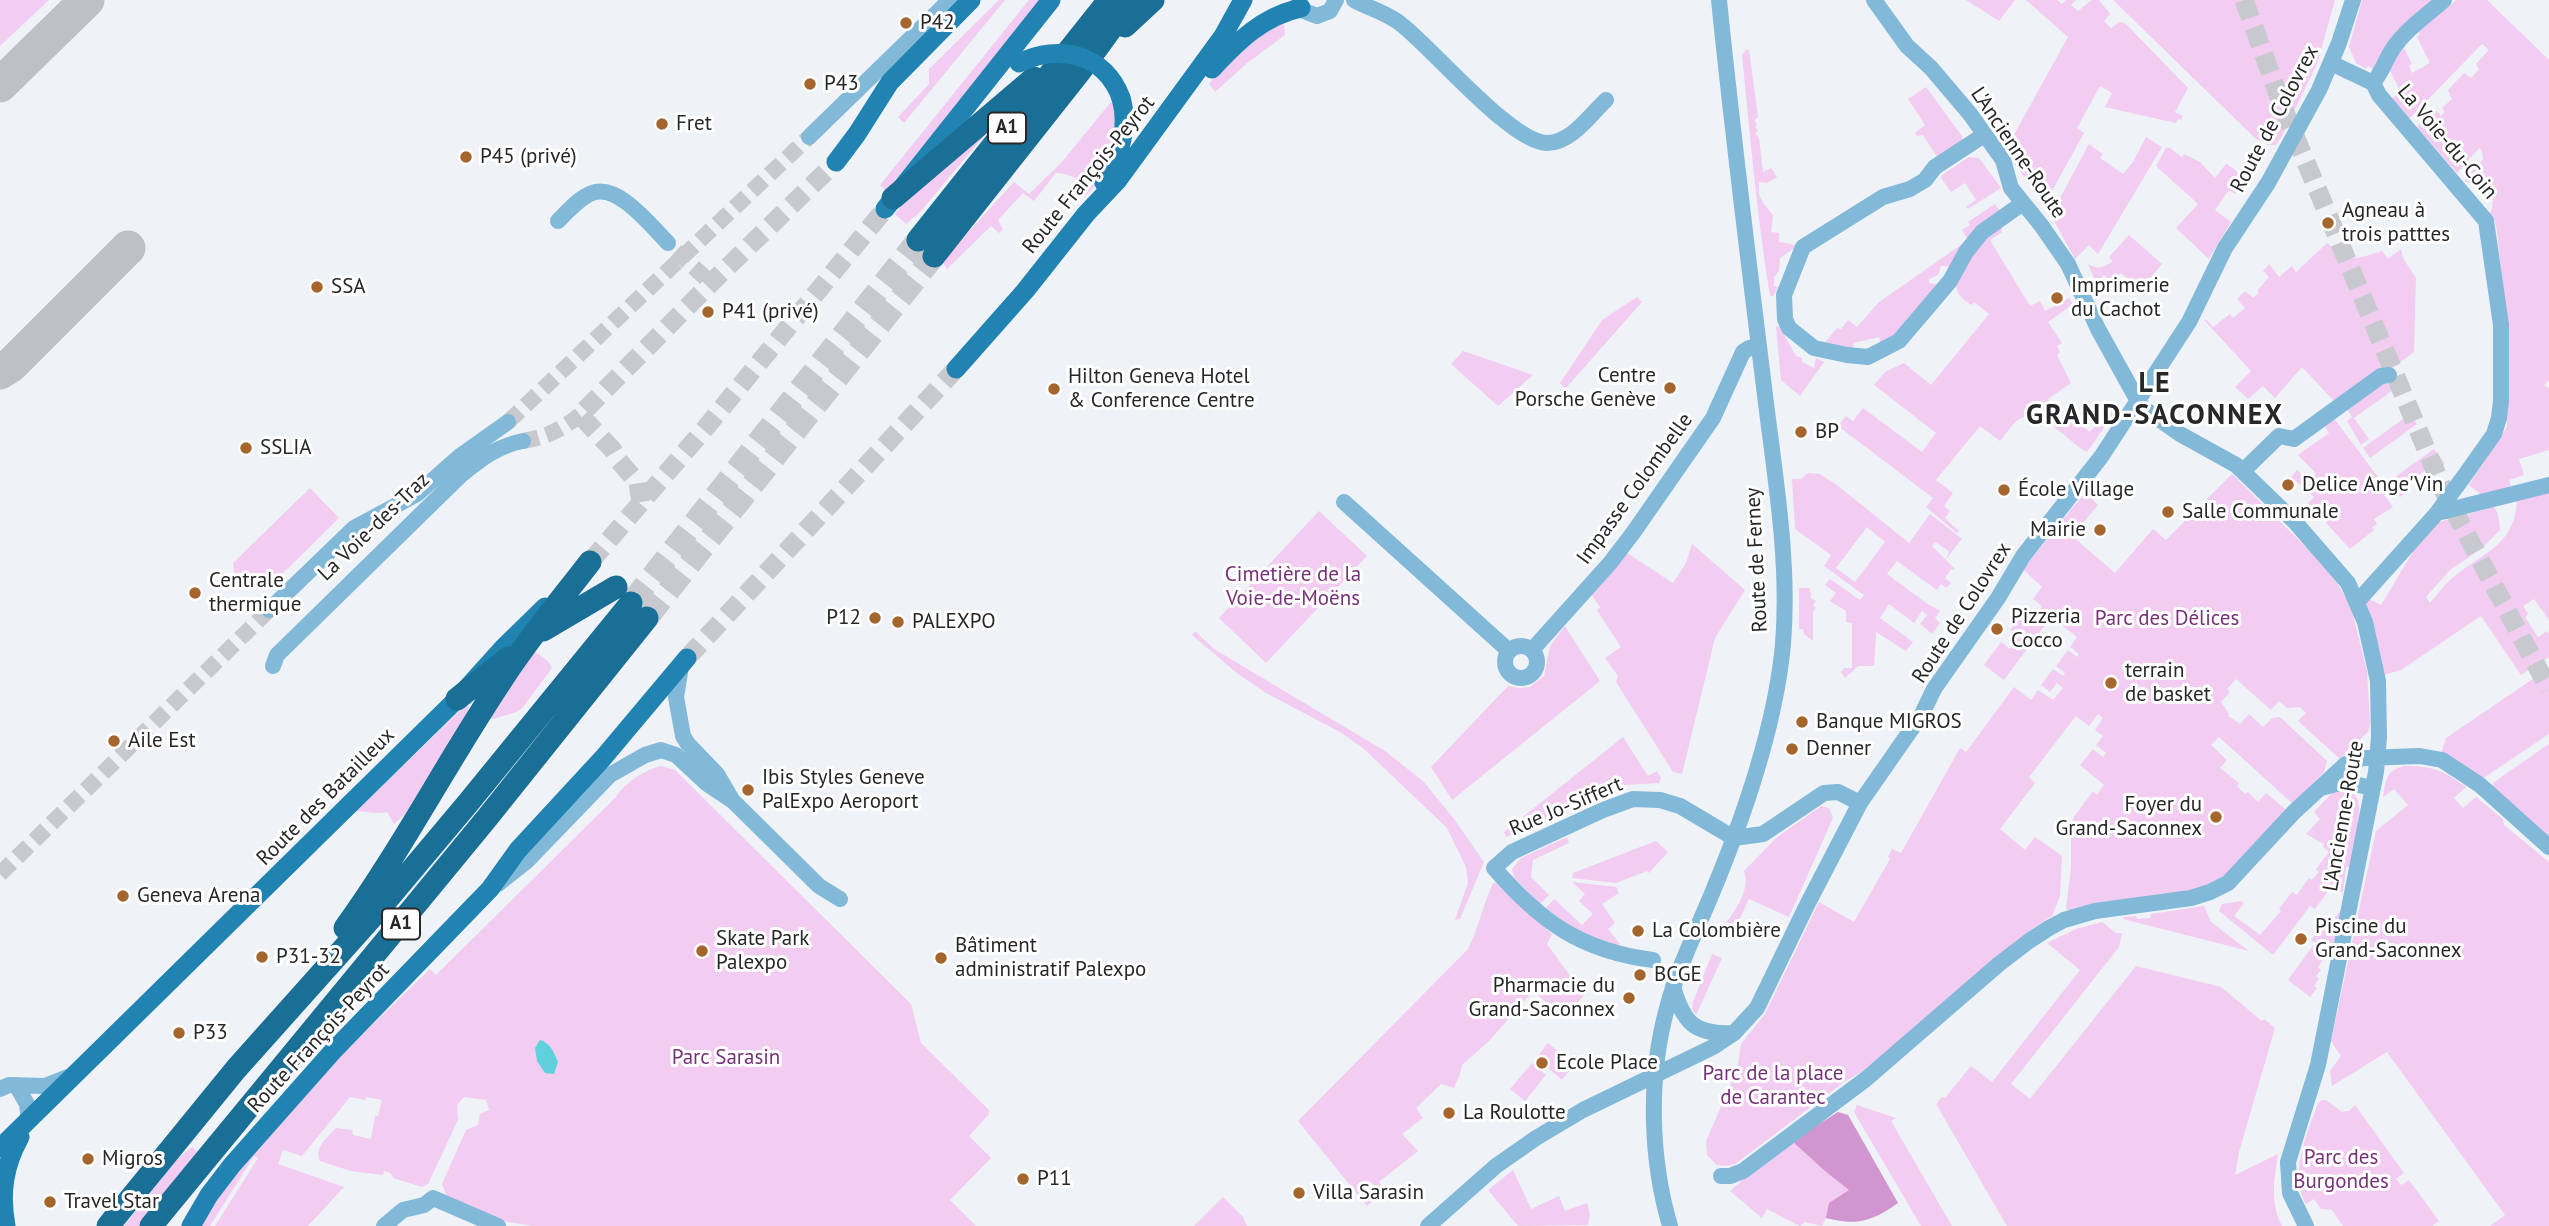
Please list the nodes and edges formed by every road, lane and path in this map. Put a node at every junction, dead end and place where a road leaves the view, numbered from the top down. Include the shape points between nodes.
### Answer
1 (950, 0) edge
2 (971, 0) edge
3 (1051, 0) edge
4 (1132, 0) edge
5 (1153, 0) edge
6 (1243, 0) edge
7 (1718, 0) edge
8 (1874, 0) edge
9 (2353, 0) edge
10 (2444, 0) edge
11 (1359, 3) edge
12 (1300, 4) edge
13 (1333, 5) edge
14 (1103, 8) edge
15 (1092, 57) junction
16 (2331, 63) junction
17 (2373, 83) junction
18 (979, 92) junction
19 (1606, 100) dead end
20 (1157, 129) junction
21 (1984, 135) junction
22 (809, 137) tunnel mouth
23 (836, 162) tunnel mouth
24 (889, 203) joint
25 (2023, 203) junction
26 (1086, 214) junction
27 (558, 221) dead end
28 (668, 243) tunnel mouth
29 (1759, 346) junction
30 (956, 369) tunnel mouth
31 (2389, 375) dead end
32 (2138, 401) junction
33 (508, 422) tunnel mouth
34 (523, 441) tunnel mouth
35 (2243, 471) junction
36 (2549, 485) edge
37 (1344, 502) dead end
38 (2437, 513) junction
39 (590, 562) joint
40 (2358, 601) junction
41 (631, 603) junction
42 (269, 610) tunnel mouth
43 (529, 640) junction
44 (1532, 650) junction
45 (1509, 652) junction
46 (684, 661) joint
47 (273, 666) dead end
48 (457, 699) junction
49 (2378, 758) junction
50 (2373, 788) junction
51 (2318, 789) junction
52 (733, 801) junction
53 (1860, 803) junction
54 (1734, 838) junction
55 (2549, 847) edge
56 (490, 889) junction
57 (840, 899) dead end
58 (1653, 960) dead end
59 (1673, 987) junction
60 (275, 1024) junction
61 (1734, 1033) junction
62 (1656, 1073) junction
63 (72, 1076) junction
64 (8, 1087) edge
65 (29, 1121) junction
66 (0, 1148) edge
67 (1721, 1176) dead end
68 (209, 1195) junction
69 (490, 1225) edge
70 (6, 1226) edge
71 (108, 1226) edge
72 (151, 1226) edge
73 (180, 1226) edge
74 (191, 1226) edge
75 (384, 1226) edge
76 (1428, 1226) edge
77 (1670, 1226) edge
78 (2306, 1226) edge

1 - 22 street
2 - 23 main road via 890,82
3 - 18 main road
4 - 15 highway, A1
5 - 15 highway
6 - 20 main road, Route François-Peyrot
7 - 29 street, Route de Ferney
8 - 21 street, L'Ancienne-Route
9 - 16 street, Route de Colovrex
10 - 17 street via 2402,38
11 - 13 street
11 - 19 street via 1399,22 1510,126 1538,142 1563,139
12 - 13 street via 1312,15 1322,16
12 - 20 main road via 1254,28 1235,44
14 - 15 highway, A1 via 926,248
14 - 24 highway via 1021,90
16 - 17 street, La Voie-du-Coin
16 - 32 street, Route de Colovrex via 2269,183 2225,248 2189,322
17 - 38 street, La Voie-du-Coin via 2489,227 2501,325 2499,418 2494,434
18 - 24 main road
18 - 26 main road, bridge via 1019,63 1049,53 1082,56 1104,70 1117,88 1125,119 1120,151
20 - 26 main road, Route François-Peyrot
21 - 25 street, L'Ancienne-Route via 2003,160 2011,188
21 - 25 street via 1935,167 1925,180 1883,197 1803,247 1784,295 1789,328 1814,348 1847,355 1868,357 1899,341 1950,281 1982,232
25 - 32 street, L'Ancienne-Route via 2068,264
26 - 30 main road, Route François-Peyrot
27 - 28 street via 582,198 605,191 624,200
29 - 44 street, Impasse Colombelle via 1743,352 1713,418 1633,533
29 - 54 street, Route de Ferney via 1781,540 1784,615 1778,689
31 - 35 street via 2381,376 2294,439 2279,436
32 - 35 street, L'Ancienne-Route via 2180,434
32 - 53 street, Route de Colovrex via 2101,457 2023,556
33 - 42 street via 417,494 354,528
34 - 47 street, La Voie-des-Traz via 491,451 461,474 276,655
35 - 40 street, L'Ancienne-Route via 2295,522
36 - 38 street
37 - 45 street, Impasse Colombelle
38 - 40 street, La Voie-du-Coin
39 - 43 highway
39 - 48 main road, Route des Batailleux
40 - 49 street, L'Ancienne-Route via 2378,681
41 - 43 highway
41 - 60 highway, A1 via 379,909
41 - 72 highway, A1 via 470,839
43 - 48 highway
43 - 60 highway via 361,905
44 - 45 street via 1522,646
44 - 45 street, Impasse Colombelle via 1536,668 1525,678 1515,678 1507,671
46 - 52 street, Route François-Peyrot via 676,697 683,736 717,774
46 - 56 main road, Route François-Peyrot via 518,850
48 - 63 main road, Route des Batailleux
49 - 50 street, L'Ancienne-Route
49 - 51 street via 2346,764
49 - 55 street via 2442,760 2480,785
50 - 51 street via 2344,782
50 - 78 street, L'Ancienne-Route via 2320,1054 2288,1162 2290,1193
51 - 67 street via 2228,883 2191,898 2095,911 2049,928 1999,964 1866,1079 1743,1171
52 - 56 street, Route François-Peyrot via 676,755 652,752 610,775 527,861
52 - 57 street, Route François-Peyrot via 819,886
53 - 54 street via 1839,792 1824,793 1763,834
53 - 61 street, Route de Colovrex via 1768,988
54 - 58 street, Rue Jo-Siffert via 1680,806 1633,799 1519,849 1494,867 1556,928 1598,948
54 - 59 street, Route de Ferney
56 - 68 main road, Route François-Peyrot via 333,1051
59 - 61 street via 1693,1026 1707,1032
59 - 62 street, Route de Ferney
60 - 71 highway, A1
61 - 62 street, Route de Colovrex
62 - 76 street, Route de Colovrex via 1535,1138
62 - 77 street, Route de Ferney via 1658,1167
63 - 64 street via 45,1086
63 - 65 main road, Route des Batailleux
64 - 65 street via 27,1104
65 - 66 main road, Route des Batailleux
65 - 70 main road via 2,1177
68 - 73 main road
68 - 74 main road, Route François-Peyrot
69 - 75 street via 433,1198 403,1210

